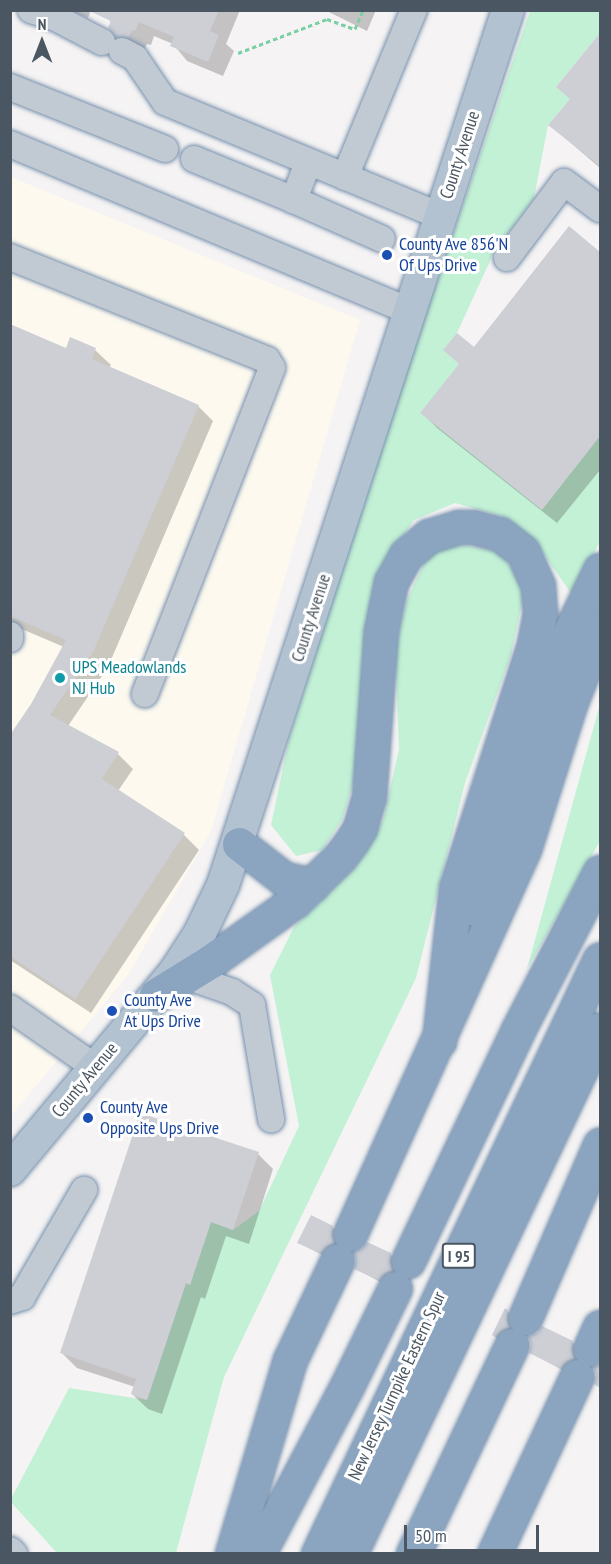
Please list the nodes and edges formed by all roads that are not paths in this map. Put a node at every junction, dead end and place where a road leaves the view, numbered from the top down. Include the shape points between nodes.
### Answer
1 (31, 10) edge
2 (414, 10) edge
3 (508, 10) edge
4 (10, 87) edge
5 (10, 144) edge
6 (165, 149) dead end
7 (194, 159) dead end
8 (308, 163) junction
9 (345, 177) junction
10 (294, 200) junction
11 (600, 209) edge
12 (440, 216) junction
13 (382, 239) dead end
14 (10, 257) edge
15 (507, 258) dead end
16 (410, 311) junction
17 (600, 570) edge
18 (600, 628) edge
19 (145, 694) dead end
20 (239, 844) junction
21 (600, 872) edge
22 (312, 885) junction
23 (600, 959) edge
24 (173, 981) junction
25 (10, 1008) edge
26 (600, 1029) edge
27 (439, 1041) junction
28 (96, 1068) junction
29 (271, 1119) dead end
30 (600, 1145) edge
31 (10, 1170) edge
32 (84, 1190) dead end
33 (10, 1301) edge
34 (589, 1351) edge
35 (232, 1554) edge
36 (258, 1554) edge
37 (318, 1554) edge
38 (350, 1554) edge
39 (413, 1554) edge
40 (494, 1554) edge

1 - 8 street via 54,17 135,58 165,102
2 - 9 street
3 - 12 main road, County Avenue
4 - 6 street
5 - 16 street
7 - 10 street
8 - 9 street
8 - 10 street
9 - 12 street
10 - 13 street
11 - 15 street via 564,182
12 - 16 main road, County Avenue
14 - 19 street via 267,360 272,368
16 - 20 main road, County Avenue
17 - 27 highway via 540,709
18 - 27 highway via 563,723 524,849
20 - 22 highway via 284,879
20 - 24 main road, County Avenue via 211,912
21 - 36 highway via 518,1030 346,1388
22 - 24 highway via 295,901
22 - 27 highway via 352,841 367,805 381,631 386,597 398,568 417,544 443,530 472,527 500,534 518,547 530,563 538,586 540,614 534,645 456,888
23 - 37 highway, New Jersey Turnpike Eastern Spur / I 95
24 - 28 main road, County Avenue
24 - 29 street via 232,992 252,1005
25 - 28 street
26 - 38 highway, New Jersey Turnpike Eastern Spur / I 95
27 - 35 highway via 290,1360
28 - 31 main road, County Avenue
30 - 39 highway via 518,1332
32 - 33 street via 22,1297
34 - 40 highway

